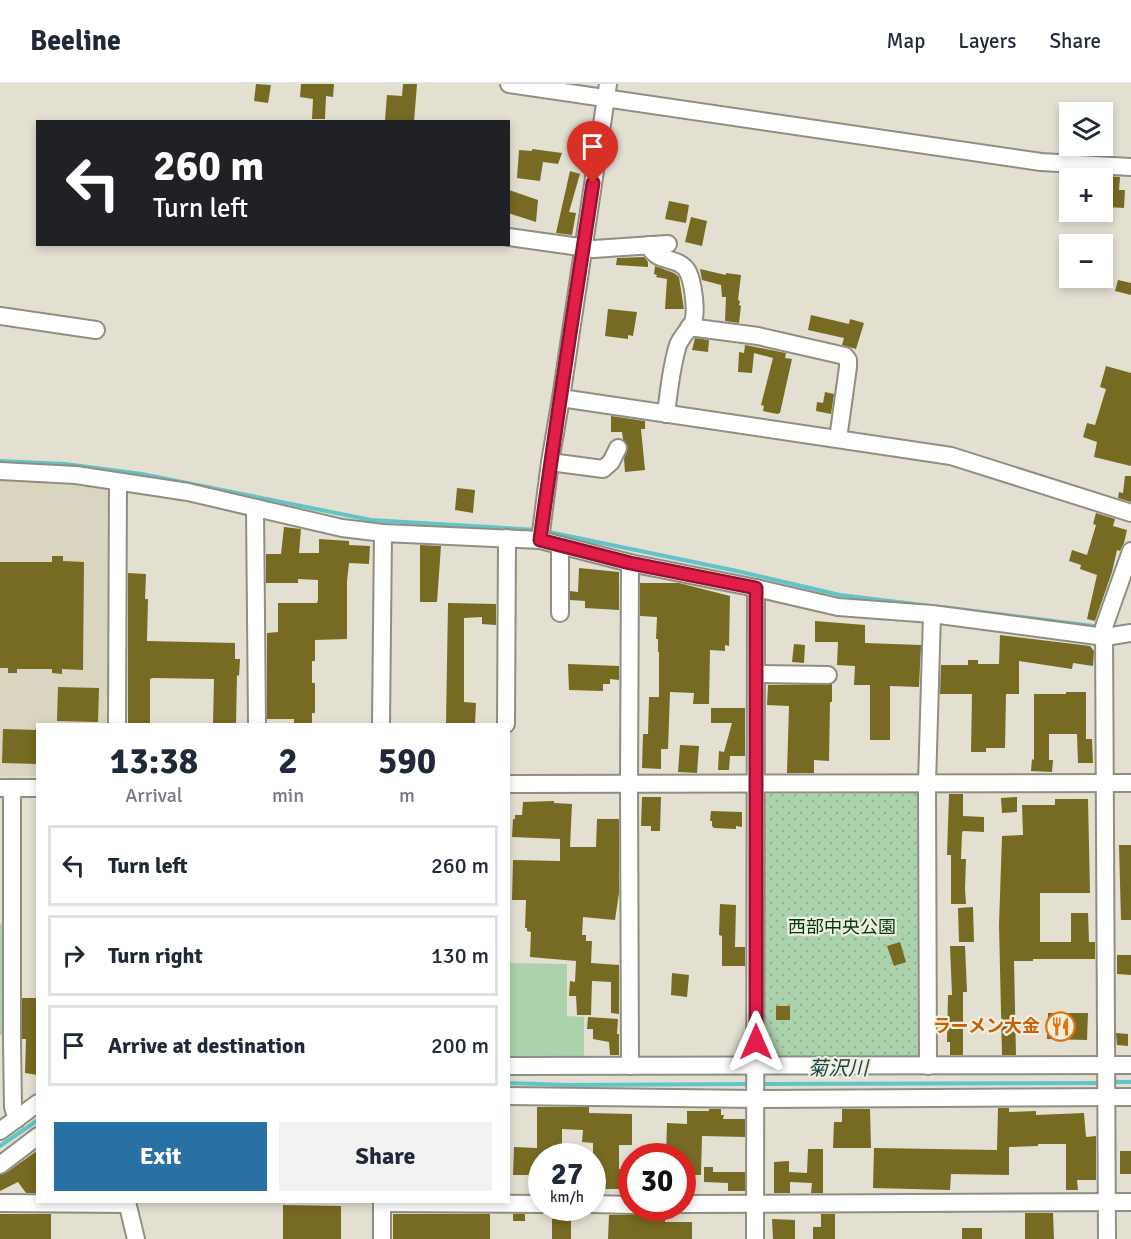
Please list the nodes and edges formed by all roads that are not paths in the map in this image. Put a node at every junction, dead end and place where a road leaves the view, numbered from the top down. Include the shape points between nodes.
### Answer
1 (509, 84) edge
2 (607, 91) edge
3 (1131, 167) edge
4 (510, 237) edge
5 (668, 244) dead end
6 (649, 245) junction
7 (584, 247) junction
8 (0, 316) edge
9 (689, 327) junction
10 (96, 330) dead end
11 (561, 398) junction
12 (666, 414) junction
13 (838, 439) junction
14 (618, 448) dead end
15 (550, 462) junction
16 (0, 471) edge
17 (118, 483) junction
18 (255, 508) junction
19 (1131, 513) edge
20 (383, 533) junction
21 (507, 538) junction
22 (540, 540) junction
23 (560, 545) junction
24 (1131, 551) edge
25 (630, 563) junction
26 (756, 588) junction
27 (560, 613) dead end
28 (932, 614) junction
29 (1131, 633) edge
30 (1105, 637) junction
31 (756, 674) junction
32 (828, 675) dead end
33 (117, 723) edge
34 (256, 723) edge
35 (381, 723) edge
36 (506, 723) edge
37 (754, 783) junction
38 (1104, 783) junction
39 (1131, 783) edge
40 (510, 784) edge
41 (629, 784) junction
42 (927, 784) junction
43 (6, 788) edge
44 (36, 788) edge
45 (6, 917) edge
46 (6, 1041) edge
47 (1106, 1065) junction
48 (1131, 1065) edge
49 (510, 1066) edge
50 (630, 1066) junction
51 (928, 1066) junction
52 (756, 1082) junction
53 (510, 1096) edge
54 (1106, 1097) junction
55 (1131, 1097) edge
56 (36, 1105) edge
57 (17, 1119) junction
58 (0, 1131) edge
59 (36, 1138) edge
60 (0, 1165) edge
61 (1108, 1202) junction
62 (1131, 1202) edge
63 (0, 1203) edge
64 (127, 1203) edge
65 (382, 1203) edge
66 (462, 1203) edge
67 (754, 1203) junction
68 (528, 1204) edge
69 (696, 1204) edge
70 (136, 1239) edge
71 (382, 1239) edge
72 (754, 1239) edge
73 (1107, 1239) edge

1 - 2 street
2 - 3 street via 1041,162
2 - 7 street
4 - 7 street
5 - 6 street
6 - 7 street
6 - 9 street via 658,258 676,261 689,273 694,320
7 - 11 street
8 - 10 street
9 - 12 street via 678,344
9 - 13 street via 758,336 844,356 848,367
11 - 12 street
11 - 15 street
12 - 13 street
13 - 19 street via 951,456
14 - 15 street via 603,469
15 - 22 street
16 - 17 street via 76,475
17 - 18 street via 188,492
17 - 33 street
18 - 20 street
18 - 34 street
20 - 21 street
20 - 35 street
21 - 22 street
21 - 36 street
22 - 23 street
23 - 25 street
23 - 27 street
24 - 30 street via 1104,627
25 - 26 street
25 - 41 street
26 - 28 street via 838,608
26 - 31 street
28 - 30 street
28 - 42 street
29 - 30 street
30 - 38 street
31 - 32 street
31 - 37 street
37 - 41 street
37 - 42 street
37 - 52 street
38 - 39 street
38 - 42 street
38 - 47 street
40 - 41 street
41 - 50 street
42 - 51 street
43 - 44 street
43 - 45 street
45 - 46 street
46 - 57 street
47 - 48 street
47 - 51 street
47 - 54 street
49 - 50 street
50 - 52 street
51 - 52 street
52 - 53 street
52 - 54 street
52 - 67 street
54 - 55 street
54 - 61 street
56 - 57 street
57 - 58 street
59 - 60 street
61 - 62 street
61 - 67 street
61 - 73 street
63 - 64 street
64 - 70 street
65 - 71 street
66 - 68 street
67 - 69 street
67 - 72 street

